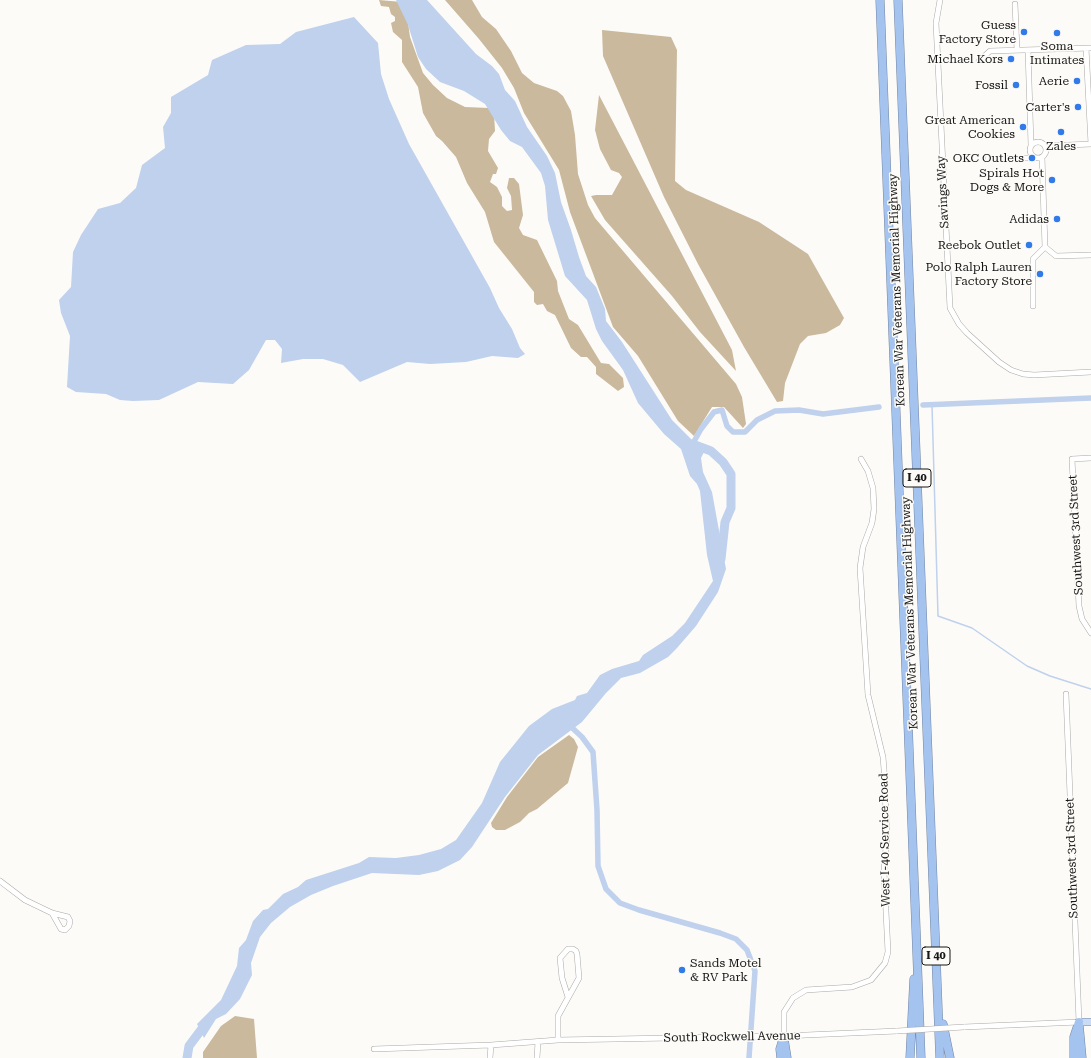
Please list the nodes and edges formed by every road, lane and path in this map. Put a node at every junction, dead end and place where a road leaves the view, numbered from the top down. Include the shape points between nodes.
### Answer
1 (875, 0) edge
2 (880, 0) edge
3 (898, 0) edge
4 (903, 0) edge
5 (940, 2) edge
6 (1015, 4) dead end
7 (881, 39) junction
8 (900, 44) junction
9 (1089, 48) edge
10 (1017, 50) junction
11 (1028, 50) junction
12 (979, 61) dead end
13 (1091, 144) edge
14 (1031, 145) junction
15 (1046, 146) junction
16 (1042, 157) junction
17 (988, 158) dead end
18 (1035, 158) junction
19 (1045, 246) junction
20 (1091, 255) edge
21 (1033, 306) dead end
22 (1091, 372) edge
23 (1091, 458) edge
24 (861, 459) dead end
25 (1091, 633) edge
26 (1066, 694) dead end
27 (0, 881) edge
28 (52, 913) dead end
29 (917, 940) junction
30 (568, 997) junction
31 (938, 1000) junction
32 (1079, 1022) junction
33 (1091, 1022) edge
34 (784, 1036) junction
35 (558, 1040) junction
36 (538, 1042) junction
37 (491, 1045) junction
38 (374, 1049) dead end
39 (490, 1058) edge
40 (537, 1058) edge
41 (781, 1058) edge
42 (787, 1058) edge
43 (910, 1058) edge
44 (921, 1058) edge
45 (940, 1058) edge
46 (950, 1058) edge
47 (1074, 1058) edge
48 (1082, 1058) edge

1 - 7 highway
2 - 7 highway, Korean War Veterans Memorial Highway / I 40
3 - 8 highway, Korean War Veterans Memorial Highway / I 40
4 - 8 highway
5 - 22 street, Savings Way via 936,23 950,308 967,333 1011,370 1034,375
6 - 10 street
7 - 29 highway, Korean War Veterans Memorial Highway / I 40
8 - 31 highway, Korean War Veterans Memorial Highway / I 40
9 - 11 street
9 - 13 street
10 - 11 street
10 - 12 street via 990,51
11 - 14 street
13 - 15 street
14 - 15 street via 1040,141
14 - 18 street via 1030,152
15 - 16 street via 1046,152
16 - 18 street
16 - 19 street
17 - 18 street
19 - 20 street via 1056,256
19 - 21 street via 1033,259
23 - 25 street, Southwest 3rd Street via 1072,459 1079,606 1082,620
24 - 34 street, West I-40 Service Road via 873,488 872,523 863,547 860,568 868,695 884,769 887,836 884,871 888,952 885,963 871,980 852,987 806,990 793,998 784,1012
26 - 32 street, Southwest 3rd Street
27 - 28 street via 18,896
29 - 43 highway
29 - 44 highway, Korean War Veterans Memorial Highway / I 40
30 - 30 street via 579,978 578,954 572,949 568,949 560,958 562,978
30 - 35 street via 558,1016
31 - 45 highway, Korean War Veterans Memorial Highway / I 40
31 - 46 highway
32 - 33 main road, South Rockwell Avenue
32 - 34 street, South Rockwell Avenue, bridge
32 - 47 highway via 1074,1037
32 - 48 highway
34 - 35 street, South Rockwell Avenue
34 - 41 highway via 780,1049
34 - 42 highway
35 - 36 street, South Rockwell Avenue
36 - 37 street, South Rockwell Avenue
36 - 40 street
37 - 38 street, South Rockwell Avenue
37 - 39 street

